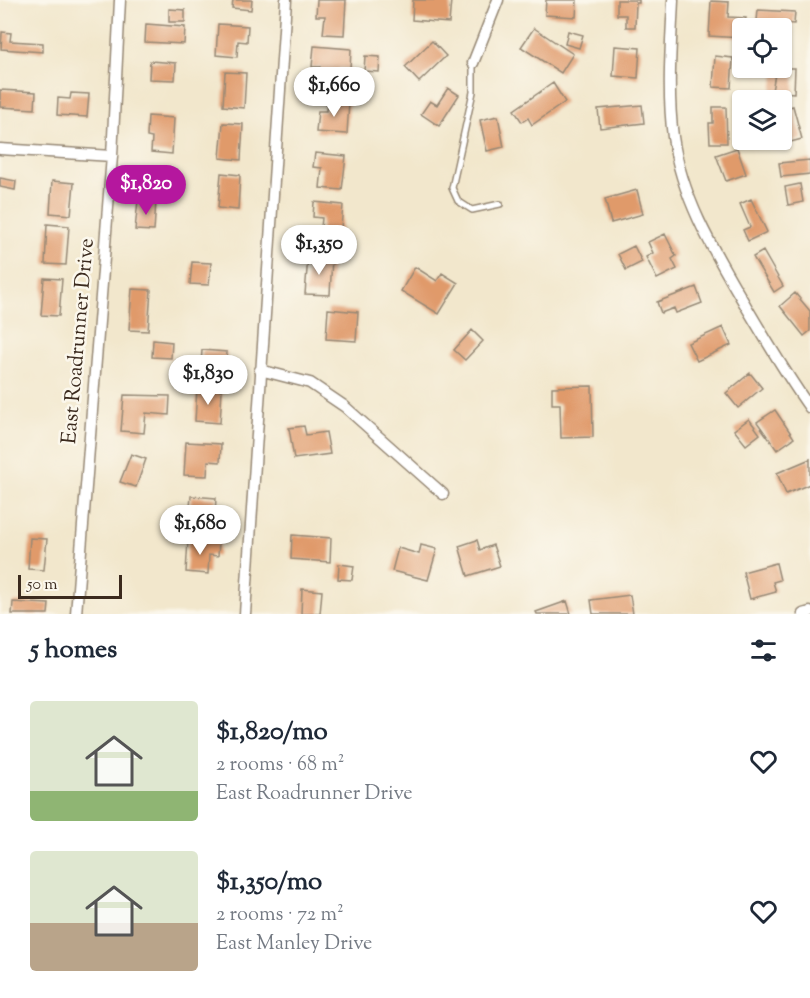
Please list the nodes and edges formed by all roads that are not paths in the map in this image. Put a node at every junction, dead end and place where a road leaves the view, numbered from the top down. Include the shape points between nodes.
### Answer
1 (120, 0) edge
2 (286, 0) edge
3 (498, 0) edge
4 (673, 0) edge
5 (473, 63) joint
6 (0, 149) edge
7 (112, 156) junction
8 (500, 204) dead end
9 (260, 370) junction
10 (810, 408) edge
11 (443, 494) dead end
12 (810, 612) edge
13 (76, 614) edge
14 (245, 614) edge
15 (803, 614) edge

1 - 7 street, East Roadrunner Drive
2 - 9 street
3 - 5 street
4 - 10 street via 669,88 673,138 684,184 704,236
5 - 8 lane via 473,92 452,188 458,201 472,210
6 - 7 street
7 - 13 street, East Roadrunner Drive
9 - 11 street via 310,383 344,406
9 - 14 street
12 - 15 street

